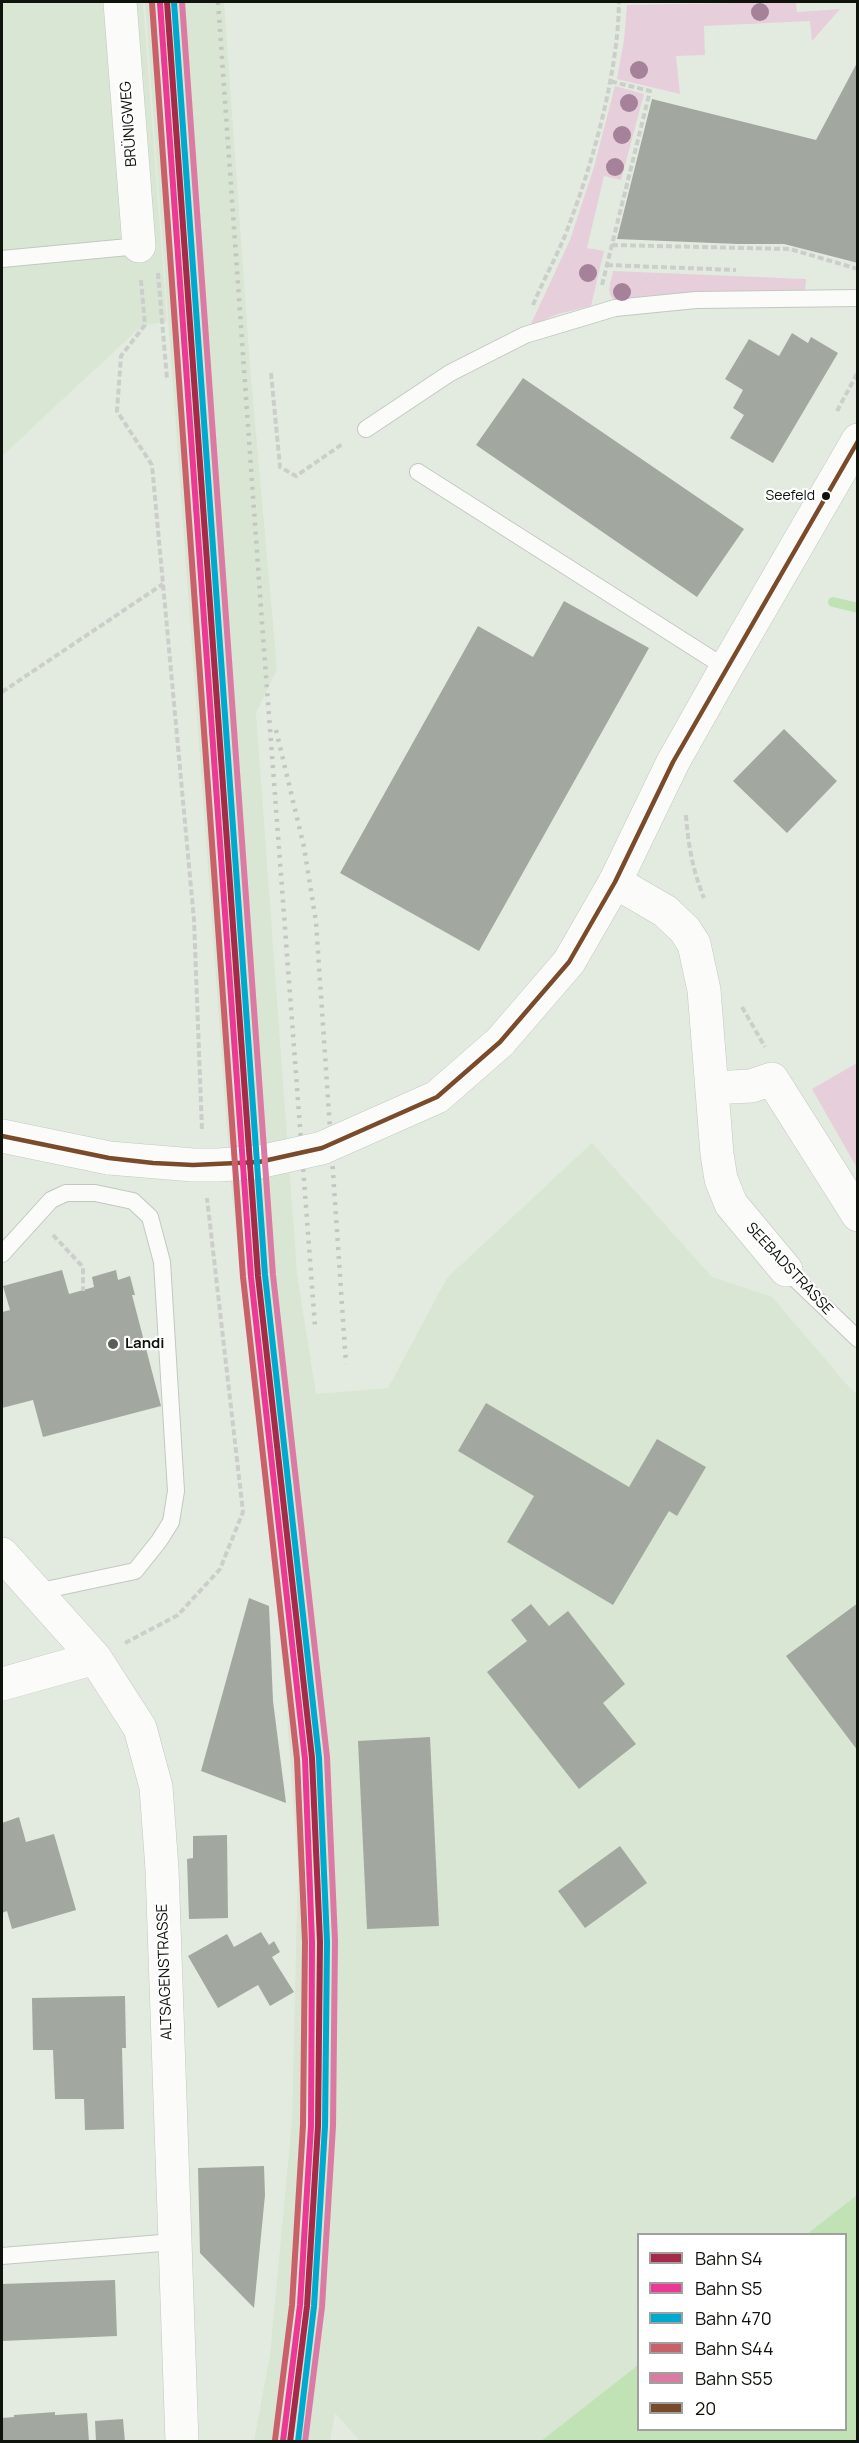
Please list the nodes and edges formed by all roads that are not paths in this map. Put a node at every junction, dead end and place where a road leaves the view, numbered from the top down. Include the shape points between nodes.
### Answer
1 (120, 2) edge
2 (138, 246) joint
3 (2, 259) edge
4 (858, 298) edge
5 (366, 429) road end
6 (858, 440) edge
7 (418, 472) dead end
8 (726, 668) junction
9 (615, 882) junction
10 (712, 1088) junction
11 (2, 1136) edge
12 (858, 1215) edge
13 (2, 1254) edge
14 (786, 1270) joint
15 (858, 1339) edge
16 (2, 1554) edge
17 (36, 1592) junction
18 (95, 1658) junction
19 (2, 1684) edge
20 (174, 2242) junction
21 (2, 2256) edge
22 (182, 2442) edge

1 - 2 street, BRÜNIGWEG
2 - 3 lane
4 - 5 lane via 696,300 615,308 525,334 450,374
6 - 8 street
7 - 8 lane
8 - 9 street
9 - 10 street, SEEBADSTRASSE via 664,911 694,944 704,990
9 - 11 street, bridge via 569,962 500,1042 437,1097 322,1148 259,1162 193,1165 109,1158
10 - 12 street via 751,1086 772,1079
10 - 14 street, SEEBADSTRASSE via 717,1154 726,1193 739,1215
13 - 17 lane via 51,1200 66,1193 95,1193 133,1201 150,1217 162,1262 176,1491 171,1522 135,1571
14 - 15 lane, SEEBADSTRASSE
16 - 17 street, ALTSAGENSTRASSE
17 - 18 street, ALTSAGENSTRASSE
18 - 19 street
18 - 20 street, ALTSAGENSTRASSE via 140,1728 156,1787
20 - 21 lane
20 - 22 street, ALTSAGENSTRASSE

